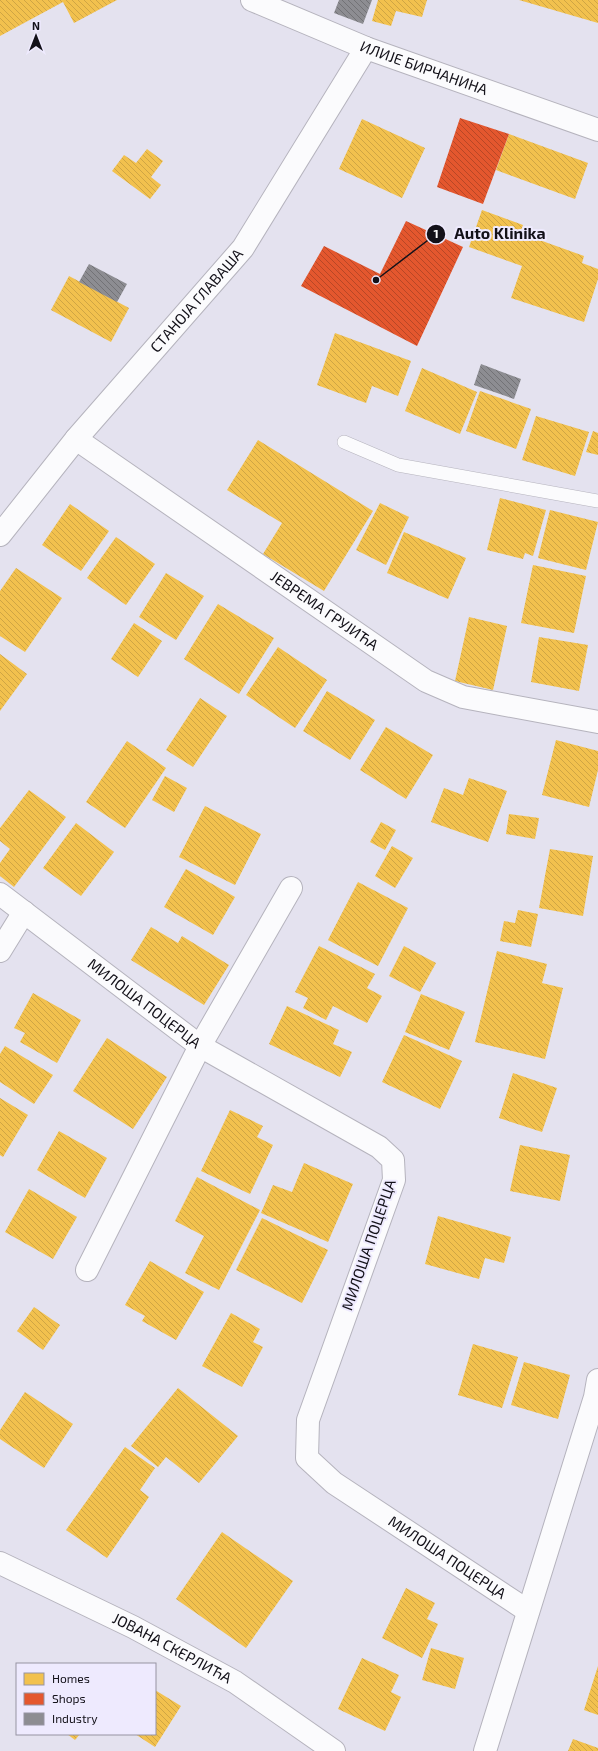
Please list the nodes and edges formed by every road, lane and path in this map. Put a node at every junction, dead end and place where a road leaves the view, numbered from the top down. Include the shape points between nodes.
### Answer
1 (252, 0) edge
2 (366, 48) junction
3 (598, 130) edge
4 (76, 439) junction
5 (344, 442) dead end
6 (598, 501) edge
7 (0, 534) edge
8 (598, 722) edge
9 (291, 888) dead end
10 (0, 894) edge
11 (24, 912) junction
12 (0, 951) edge
13 (200, 1046) junction
14 (87, 1270) dead end
15 (598, 1380) edge
16 (0, 1563) edge
17 (528, 1611) junction
18 (334, 1751) edge
19 (485, 1751) edge

1 - 2 street, ИЛИЈЕ БИРЧАНИНА
2 - 3 street, ИЛИЈЕ БИРЧАНИНА
2 - 4 street, СТАНОЈА ГЛАВАША via 243,248
4 - 7 street, СТАНОЈА ГЛАВАША
4 - 8 street, ЈЕВРЕМА ГРУЈИЋА via 426,681 463,697
5 - 6 lane via 398,465
9 - 13 street
10 - 11 street, МИЛОША ПОЦЕРЦА
11 - 12 street
11 - 13 street, МИЛОША ПОЦЕРЦА
13 - 14 street
13 - 17 street, МИЛОША ПОЦЕРЦА via 379,1147 393,1160 394,1180 308,1420 307,1458 334,1483
15 - 17 street
16 - 18 street, ЈОВАНА СКЕРЛИЋА via 133,1627 234,1682
17 - 19 street

